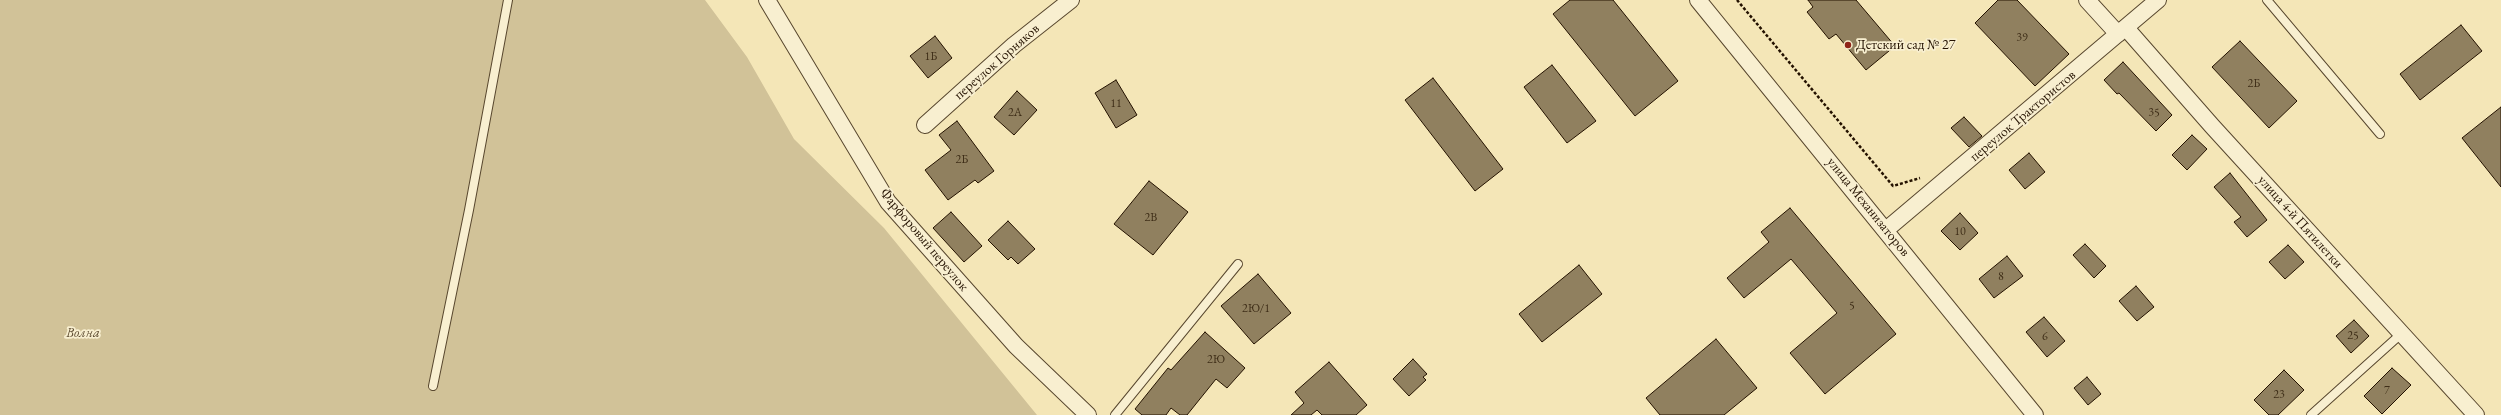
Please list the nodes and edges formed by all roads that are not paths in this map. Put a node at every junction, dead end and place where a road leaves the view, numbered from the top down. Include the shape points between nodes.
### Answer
1 (508, 0) edge
2 (767, 0) edge
3 (1071, 0) edge
4 (1698, 0) edge
5 (2087, 0) edge
6 (2158, 0) edge
7 (2267, 0) edge
8 (2122, 31) junction
9 (925, 125) dead end
10 (2380, 134) dead end
11 (1887, 229) junction
12 (1238, 264) dead end
13 (2401, 334) junction
14 (433, 386) dead end
15 (1088, 415) edge
16 (1115, 415) edge
17 (2036, 415) edge
18 (2311, 415) edge
19 (2476, 415) edge

1 - 14 lane
2 - 15 street, Фарфоровый переулок via 888,202 1016,346
3 - 9 street, переулок Горняков via 1014,45
4 - 11 street, улица Механизаторов
5 - 8 street, улица 4-й Пятилетки
6 - 8 street, переулок Трактористов
7 - 10 lane
8 - 11 street, переулок Трактористов
8 - 13 street, улица 4-й Пятилетки
11 - 17 street, улица Механизаторов
12 - 16 lane
13 - 18 lane
13 - 19 street, улица 4-й Пятилетки

